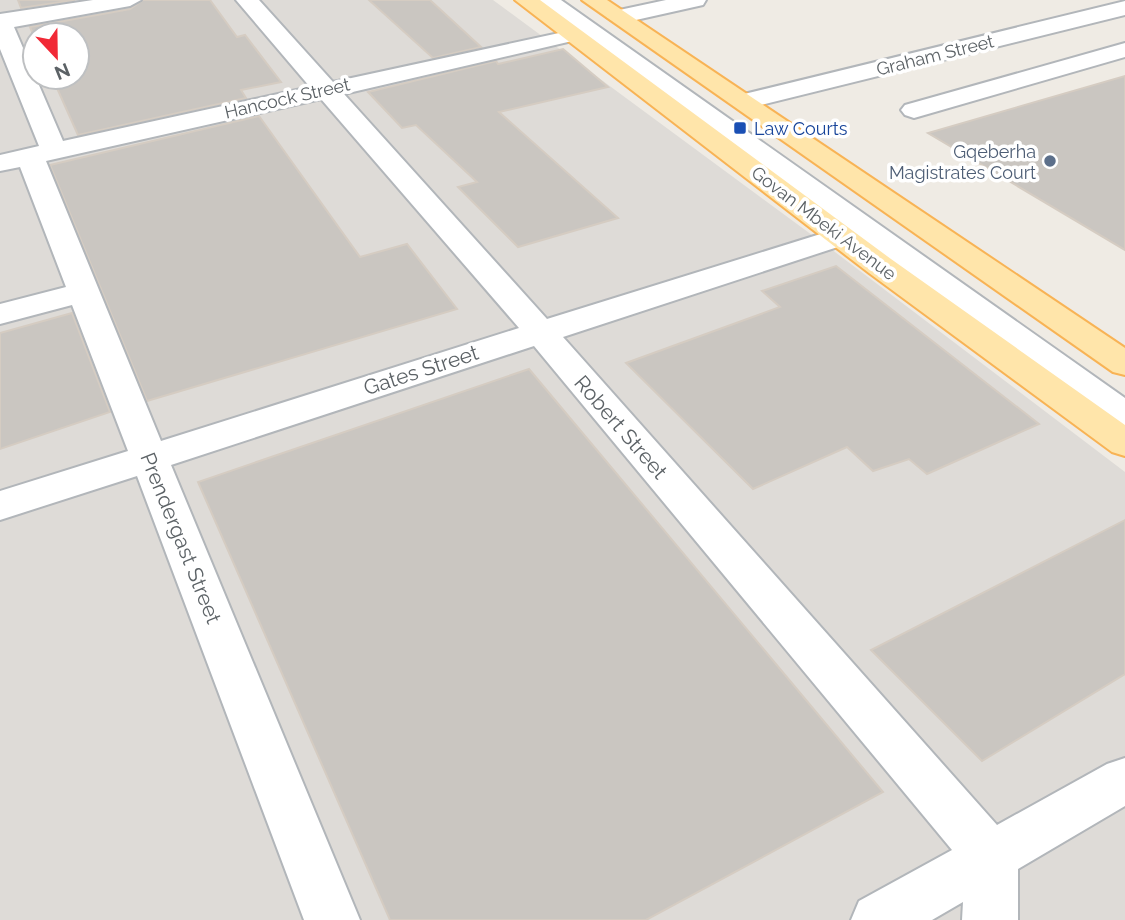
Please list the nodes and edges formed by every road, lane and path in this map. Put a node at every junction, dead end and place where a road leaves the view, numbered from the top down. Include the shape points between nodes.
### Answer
1 (130, 0) edge
2 (247, 0) edge
3 (526, 0) edge
4 (547, 0) edge
5 (574, 0) edge
6 (593, 0) edge
7 (695, 0) edge
8 (1050, 5) dead end
9 (1125, 8) edge
10 (618, 17) junction
11 (1089, 17) junction
12 (0, 23) edge
13 (1125, 28) edge
14 (575, 36) junction
15 (1125, 50) edge
16 (326, 89) junction
17 (746, 101) junction
18 (914, 110) dead end
19 (28, 157) edge
20 (842, 236) junction
21 (84, 292) junction
22 (0, 314) edge
23 (540, 332) junction
24 (1125, 364) edge
25 (1125, 390) edge
26 (1125, 416) edge
27 (1125, 443) edge
28 (149, 458) junction
29 (0, 506) edge
30 (1125, 780) edge
31 (991, 857) junction
32 (332, 920) edge
33 (880, 920) edge
34 (990, 920) edge

1 - 12 street
2 - 16 street, Robert Street
3 - 14 main road, Govan Mbeki Avenue
4 - 26 street
5 - 25 street via 935,248
6 - 10 main road
7 - 10 street
8 - 11 street
9 - 11 street, Graham Street
10 - 17 main road
11 - 13 street
11 - 17 street, Graham Street
12 - 19 street, Prendergast Street
14 - 16 street, Hancock Street
14 - 20 main road, Govan Mbeki Avenue
15 - 18 street
16 - 19 street, Hancock Street
16 - 23 street, Robert Street
17 - 24 main road
19 - 21 street, Prendergast Street
20 - 23 street, Gates Street
20 - 27 main road, Govan Mbeki Avenue
21 - 22 street
21 - 28 street, Prendergast Street
23 - 28 street, Gates Street
23 - 31 street, Robert Street
28 - 29 street, Gates Street
28 - 32 street, Prendergast Street
30 - 31 street
31 - 33 street
31 - 34 street

